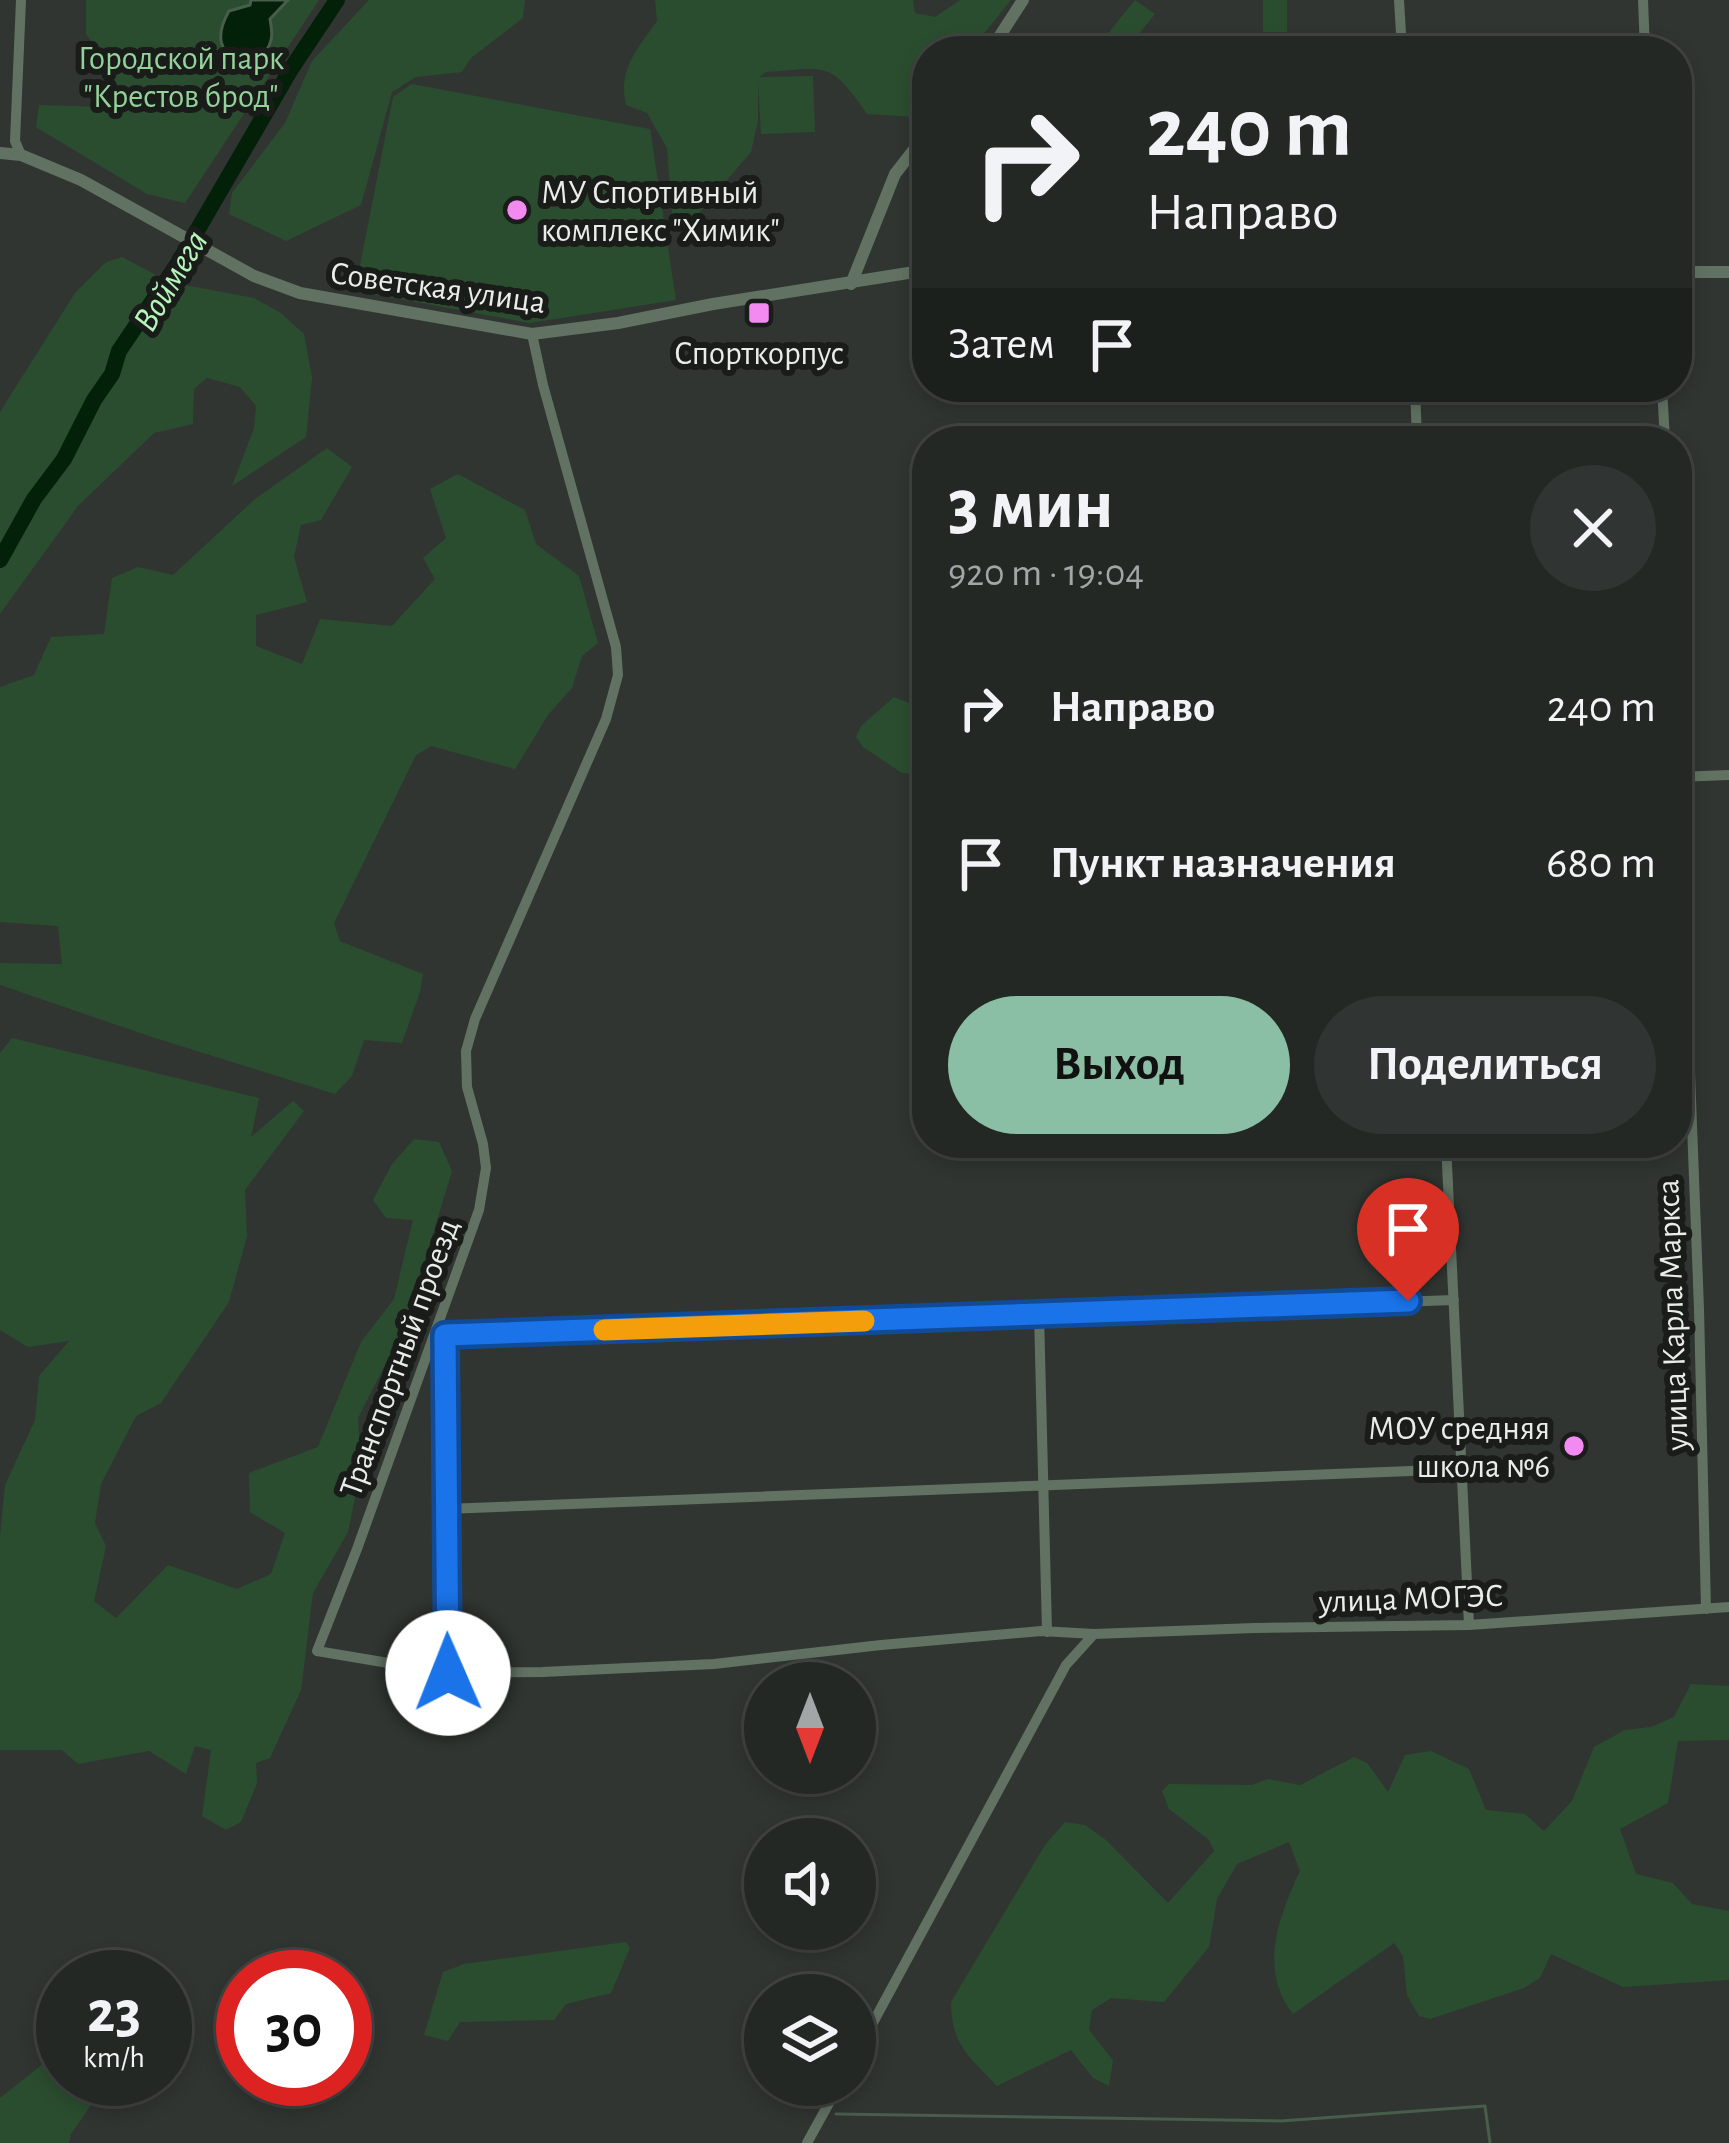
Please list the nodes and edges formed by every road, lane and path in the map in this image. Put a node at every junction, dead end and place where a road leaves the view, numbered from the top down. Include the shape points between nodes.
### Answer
1 (21, 0) edge
2 (1023, 0) edge
3 (1400, 0) edge
4 (1643, 0) edge
5 (1000, 36) edge
6 (1401, 36) edge
7 (1644, 36) edge
8 (15, 141) junction
9 (0, 151) edge
10 (912, 153) edge
11 (20, 155) junction
12 (1692, 272) edge
13 (1729, 272) edge
14 (912, 273) edge
15 (851, 284) junction
16 (532, 334) junction
17 (1729, 775) edge
18 (1692, 776) edge
19 (1692, 1124) edge
20 (1447, 1158) edge
21 (1454, 1300) junction
22 (1039, 1315) junction
23 (440, 1336) junction
24 (1462, 1469) junction
25 (1044, 1485) junction
26 (446, 1509) junction
27 (1729, 1607) edge
28 (1706, 1609) junction
29 (1469, 1625) junction
30 (1047, 1632) junction
31 (1094, 1634) junction
32 (448, 1673) junction
33 (876, 2017) edge
34 (827, 2106) edge
35 (807, 2143) edge

1 - 8 street
2 - 5 street
3 - 6 street
4 - 7 street
8 - 9 street
8 - 11 street
9 - 11 street, Советская улица
10 - 15 street
11 - 16 street, Советская улица via 300,293
12 - 13 street
14 - 15 street, Советская улица
15 - 16 street, Советская улица
16 - 23 street, Транспортный проезд via 618,675 466,1051 486,1168
17 - 18 street
19 - 28 street, улица Карла Маркса
20 - 21 street
21 - 22 street
21 - 24 street
22 - 23 street
22 - 25 street
23 - 26 street
23 - 32 street, Транспортный проезд via 317,1651
24 - 25 street
24 - 29 street
25 - 26 street
25 - 30 street
26 - 32 street
27 - 28 street, улица МОГЭС
28 - 29 street, улица МОГЭС
29 - 31 street, улица МОГЭС
30 - 31 street, Транспортный проезд
30 - 32 street, Транспортный проезд via 714,1664
31 - 33 street via 1066,1665
34 - 35 street

